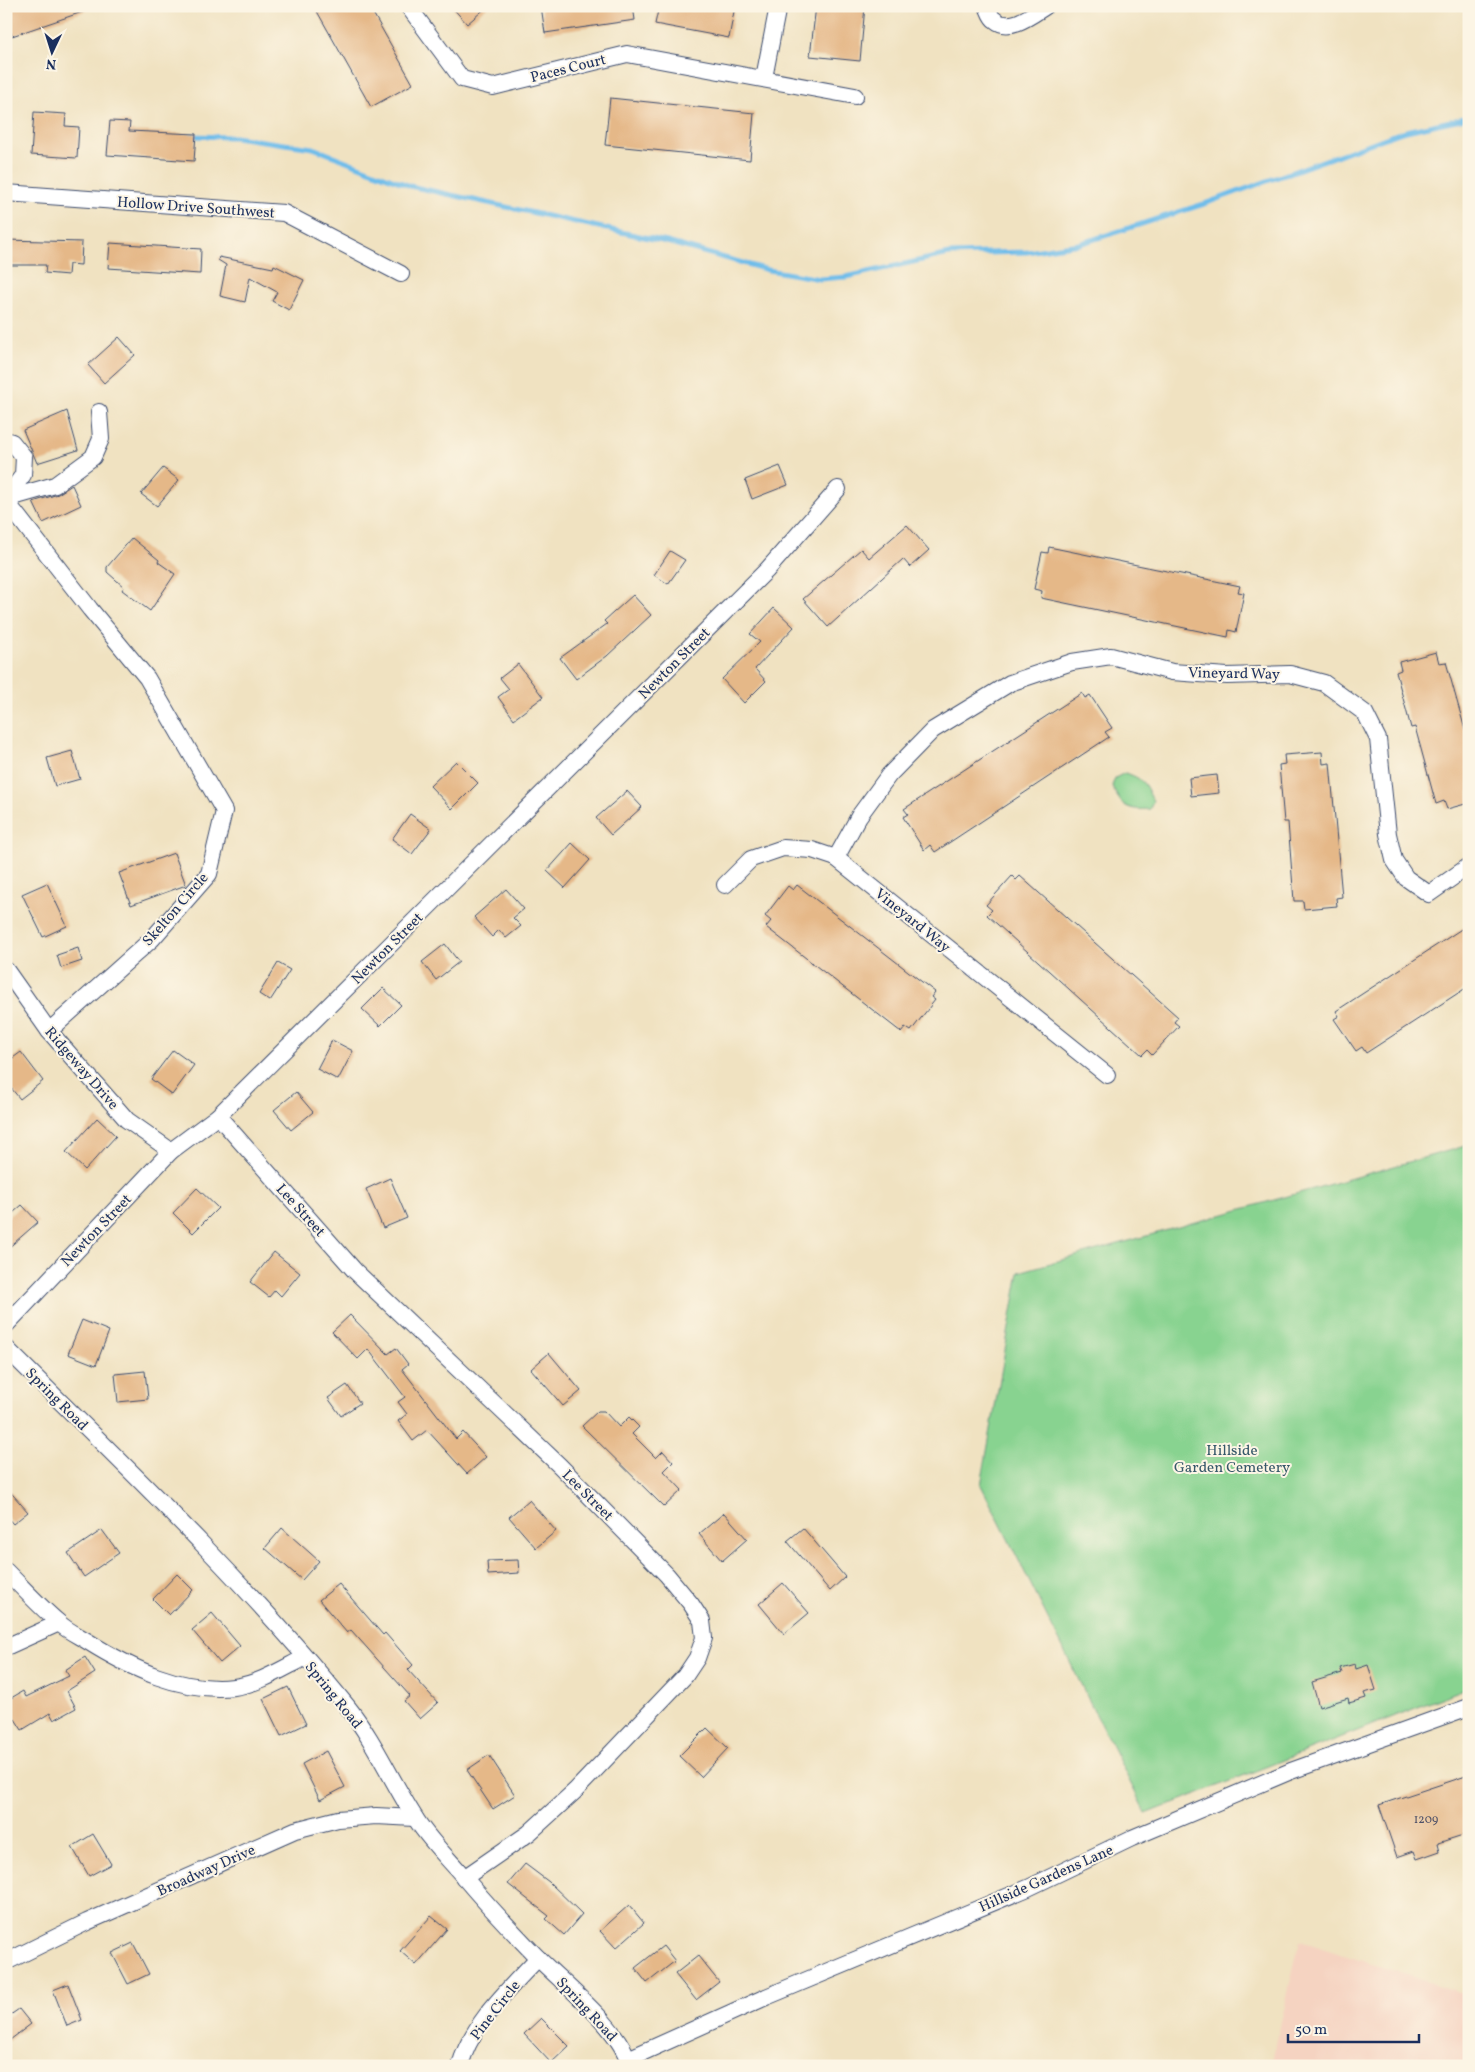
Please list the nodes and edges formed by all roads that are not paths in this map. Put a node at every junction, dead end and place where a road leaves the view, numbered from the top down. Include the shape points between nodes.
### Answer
1 (408, 6) edge
2 (778, 6) edge
3 (987, 6) edge
4 (1046, 6) edge
5 (764, 78) junction
6 (855, 96) dead end
7 (6, 193) edge
8 (401, 274) dead end
9 (99, 412) dead end
10 (6, 440) edge
11 (838, 489) dead end
12 (6, 499) edge
13 (836, 858) junction
14 (1469, 866) edge
15 (725, 884) dead end
16 (6, 970) edge
17 (49, 1031) junction
18 (1107, 1075) dead end
19 (218, 1116) junction
20 (171, 1151) junction
21 (6, 1325) edge
22 (6, 1348) edge
23 (6, 1571) edge
24 (59, 1623) junction
25 (6, 1647) edge
26 (304, 1658) junction
27 (1469, 1707) edge
28 (415, 1818) junction
29 (464, 1878) junction
30 (538, 1958) junction
31 (6, 1962) edge
32 (629, 2062) edge
33 (460, 2066) edge

1 - 5 street, Paces Court via 462,79 493,87 627,54
2 - 5 street
3 - 4 street via 994,20 1005,25 1022,21
5 - 6 street, Paces Court
7 - 8 street, Hollow Drive Southwest via 284,214
9 - 12 street via 101,439 93,457 55,484
10 - 12 street via 12,442 24,457 23,475
11 - 19 street, Newton Street via 766,570
12 - 17 street, Skelton Circle via 90,610 147,678 224,811 209,874 152,940
13 - 14 street, Vineyard Way via 859,816 889,775 933,730 1010,682 1072,662 1111,656 1172,672 1226,676 1290,674 1324,683 1365,713 1378,739 1388,834 1394,860 1406,878 1429,894
13 - 15 street, Vineyard Way via 812,850 783,848 752,859
13 - 18 street, Vineyard Way
16 - 17 street, Ridgeway Drive
17 - 20 street, Ridgeway Drive via 127,1120
19 - 20 street, Newton Street
19 - 29 street, Lee Street via 355,1271 560,1466 667,1575 702,1621 704,1638 697,1658 685,1676 575,1792 528,1833
20 - 21 street, Newton Street
22 - 26 street, Spring Road via 219,1561
23 - 24 street
24 - 25 street
24 - 26 street via 115,1658 157,1677 183,1684 235,1687
26 - 28 street, Spring Road via 348,1708
27 - 32 street, Hillside Gardens Lane via 1291,1771 1132,1838 1028,1888 766,1997
28 - 29 street, Spring Road
28 - 31 street, Broadway Drive via 376,1816 338,1819 295,1830 87,1922
29 - 30 street, Spring Road
30 - 32 street, Spring Road via 578,1995 614,2036
30 - 33 street, Pine Circle via 478,2028

